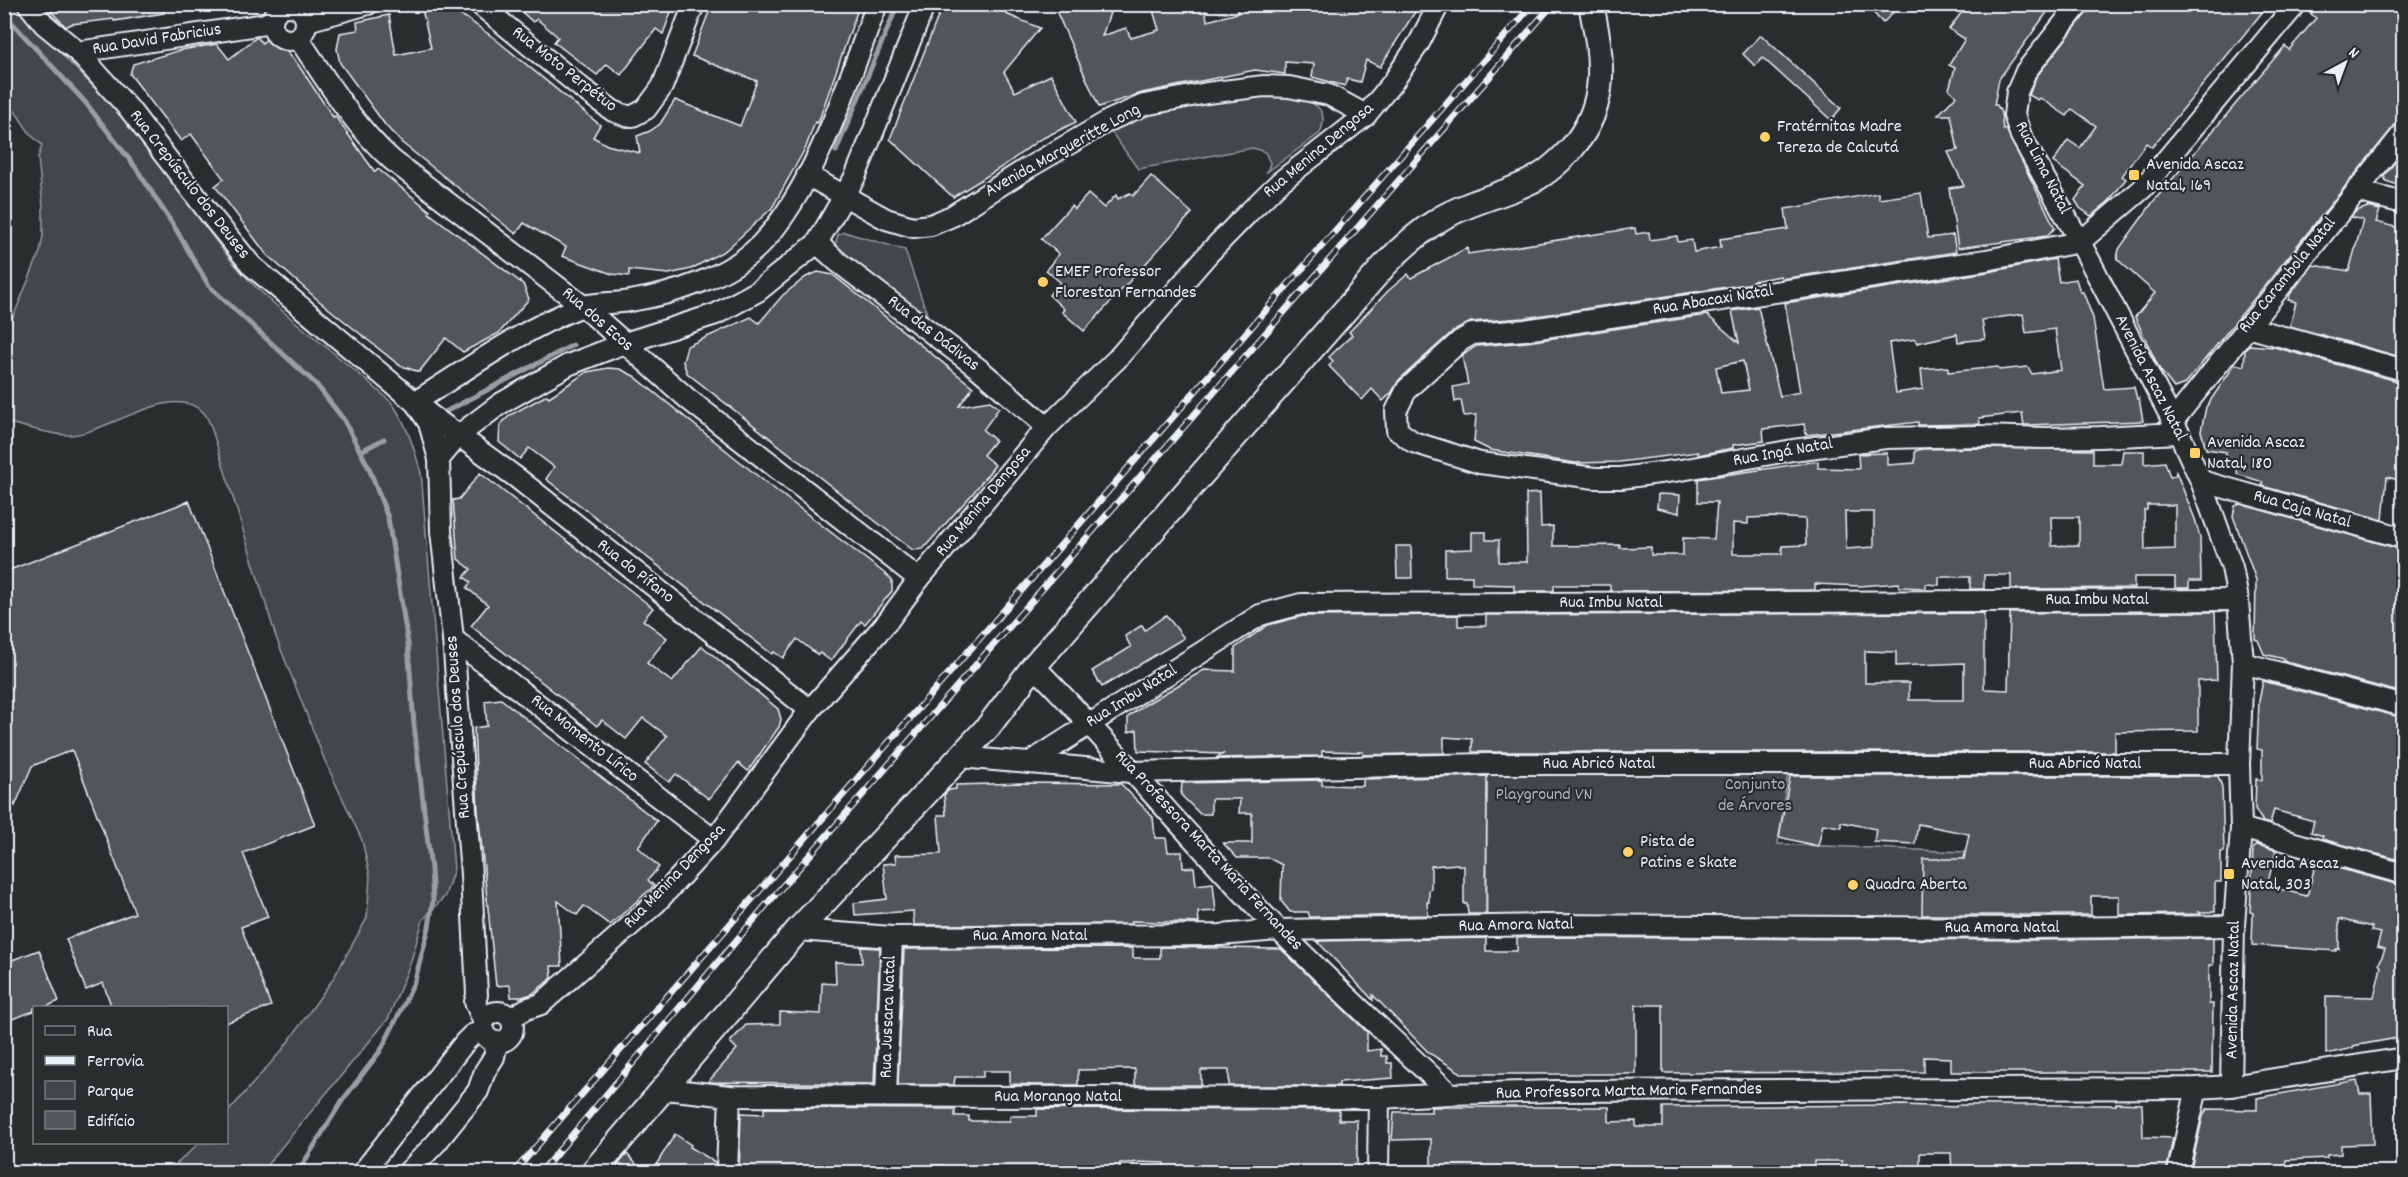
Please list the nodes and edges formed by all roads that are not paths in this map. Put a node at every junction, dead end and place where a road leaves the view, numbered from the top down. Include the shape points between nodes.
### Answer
1 (28, 4) edge
2 (368, 4) edge
3 (479, 4) edge
4 (694, 4) edge
5 (877, 4) edge
6 (925, 4) edge
7 (1439, 4) edge
8 (1591, 4) edge
9 (2079, 4) edge
10 (2296, 4) edge
11 (274, 13) edge
12 (303, 30) junction
13 (78, 52) junction
14 (1366, 115) junction
15 (2403, 132) edge
16 (807, 175) junction
17 (2356, 191) junction
18 (845, 196) junction
19 (2403, 203) edge
20 (2080, 242) junction
21 (817, 243) junction
22 (759, 246) junction
23 (780, 272) junction
24 (583, 306) junction
25 (2247, 327) junction
26 (625, 343) junction
27 (2403, 370) edge
28 (415, 402) junction
29 (1047, 427) junction
30 (2176, 427) junction
31 (1397, 430) joint
32 (459, 435) junction
33 (439, 459) junction
34 (2201, 481) junction
35 (2403, 538) edge
36 (919, 579) junction
37 (2238, 600) junction
38 (453, 639) junction
39 (2243, 663) junction
40 (1034, 666) junction
41 (2403, 706) edge
42 (810, 710) junction
43 (1090, 723) junction
44 (960, 757) junction
45 (1029, 763) junction
46 (2240, 764) junction
47 (1131, 772) junction
48 (2241, 828) junction
49 (714, 840) junction
50 (2403, 874) edge
51 (2234, 926) junction
52 (798, 930) junction
53 (1279, 930) junction
54 (892, 937) junction
55 (496, 1028) junction
56 (2403, 1059) edge
57 (2231, 1086) junction
58 (2197, 1088) junction
59 (665, 1089) junction
60 (1450, 1094) junction
61 (730, 1096) junction
62 (886, 1096) junction
63 (1379, 1098) junction
64 (363, 1173) edge
65 (408, 1173) edge
66 (593, 1173) edge
67 (727, 1173) edge
68 (1378, 1173) edge
69 (2178, 1173) edge

1 - 13 street, Rua Crepúsculo dos Deuses via 44,24
2 - 12 street
3 - 4 street, Rua Moto Perpétuo via 583,89 613,111 627,116 646,109 662,87
5 - 16 street
6 - 18 street
7 - 14 street, Rua Menina Dengosa via 1406,62
8 - 40 street via 1599,45 1600,84 1592,118 1562,159 1532,181 1467,205 1409,240 1358,293
9 - 20 street, Rua Lima Natal via 2026,71 2017,92 2014,115 2021,136
10 - 20 street via 2142,189
11 - 12 street via 287,6 298,8
11 - 12 street via 275,33 283,40
11 - 13 street, Rua David Fabricius
12 - 24 street, Rua dos Ecos via 376,146
13 - 28 street, Rua Crepúsculo dos Deuses via 176,166 252,266
14 - 18 street, Avenida Margueritte Long via 1329,94 1289,87 1207,93 1144,105 1110,120 952,216 930,225 913,227 886,219
14 - 29 street, Rua Menina Dengosa via 1280,182 1248,213 1116,359
15 - 17 street, Rua Carambola Natal
16 - 18 street, Avenida Margueritte Long
16 - 22 street via 782,219
17 - 19 street
17 - 25 street, Rua Carambola Natal
18 - 21 street
20 - 30 street, Avenida Ascaz Natal
20 - 31 street, Rua Abacaxi Natal via 1986,260 1526,330 1472,334 1407,389 1396,411
21 - 23 street
21 - 29 street, Rua das Dádivas
22 - 23 street
22 - 24 street via 716,277 657,296
23 - 26 street via 758,291 716,314
24 - 26 street, Rua dos Ecos
24 - 28 street via 534,329
25 - 27 street
25 - 30 street, Rua Carambola Natal
26 - 32 street via 568,365 500,404
26 - 36 street, Rua dos Ecos via 688,399
28 - 32 street, Rua Crepúsculo dos Deuses
28 - 33 street, Rua Crepúsculo dos Deuses via 429,423
29 - 36 street, Rua Menina Dengosa
30 - 31 street, Rua Ingá Natal via 2089,438 1886,438 1622,478 1480,463 1413,442
30 - 34 street, Avenida Ascaz Natal
32 - 33 street
32 - 42 street, Rua do Pífano
33 - 38 street, Rua Crepúsculo dos Deuses via 441,531
34 - 35 street, Rua Caja Natal
34 - 37 street, Avenida Ascaz Natal via 2232,567
36 - 42 street, Rua Menina Dengosa
37 - 39 street, Avenida Ascaz Natal
37 - 43 street, Rua Imbu Natal via 1301,604 1260,615
38 - 49 street, Rua Momento Lírico
38 - 55 street, Rua Crepúsculo dos Deuses via 477,995
39 - 41 street
39 - 46 street, Avenida Ascaz Natal
40 - 43 street, Rua Professora Marta Maria Fernandes
40 - 44 street via 988,728
42 - 49 street, Rua Menina Dengosa
43 - 45 street, Rua Imbu Natal
43 - 47 street, Rua Professora Marta Maria Fernandes
44 - 45 street, Rua Abricó Natal
44 - 52 street
45 - 47 street, Rua Abricó Natal
46 - 47 street, Rua Abricó Natal via 1487,764
46 - 48 street, Avenida Ascaz Natal
47 - 53 street, Rua Professora Marta Maria Fernandes
48 - 50 street
48 - 51 street, Avenida Ascaz Natal
49 - 55 street, Rua Menina Dengosa via 656,903 535,1008 527,1020
51 - 53 street, Rua Amora Natal via 1543,925
51 - 57 street, Avenida Ascaz Natal
52 - 54 street, Rua Amora Natal
52 - 59 street
53 - 54 street, Rua Amora Natal via 1220,935
53 - 60 street, Rua Professora Marta Maria Fernandes
54 - 62 street, Rua Jussara Natal
55 - 64 street via 472,1035 465,1042
55 - 65 street via 494,1057 478,1091
56 - 57 street, Rua Professora Marta Maria Fernandes
57 - 58 street, Rua Professora Marta Maria Fernandes
58 - 60 street, Rua Professora Marta Maria Fernandes
58 - 69 street
59 - 61 street, Rua Morango Natal
59 - 66 street
60 - 63 street, Rua Morango Natal
61 - 62 street, Rua Morango Natal
61 - 67 street
62 - 63 street, Rua Morango Natal
63 - 68 street

